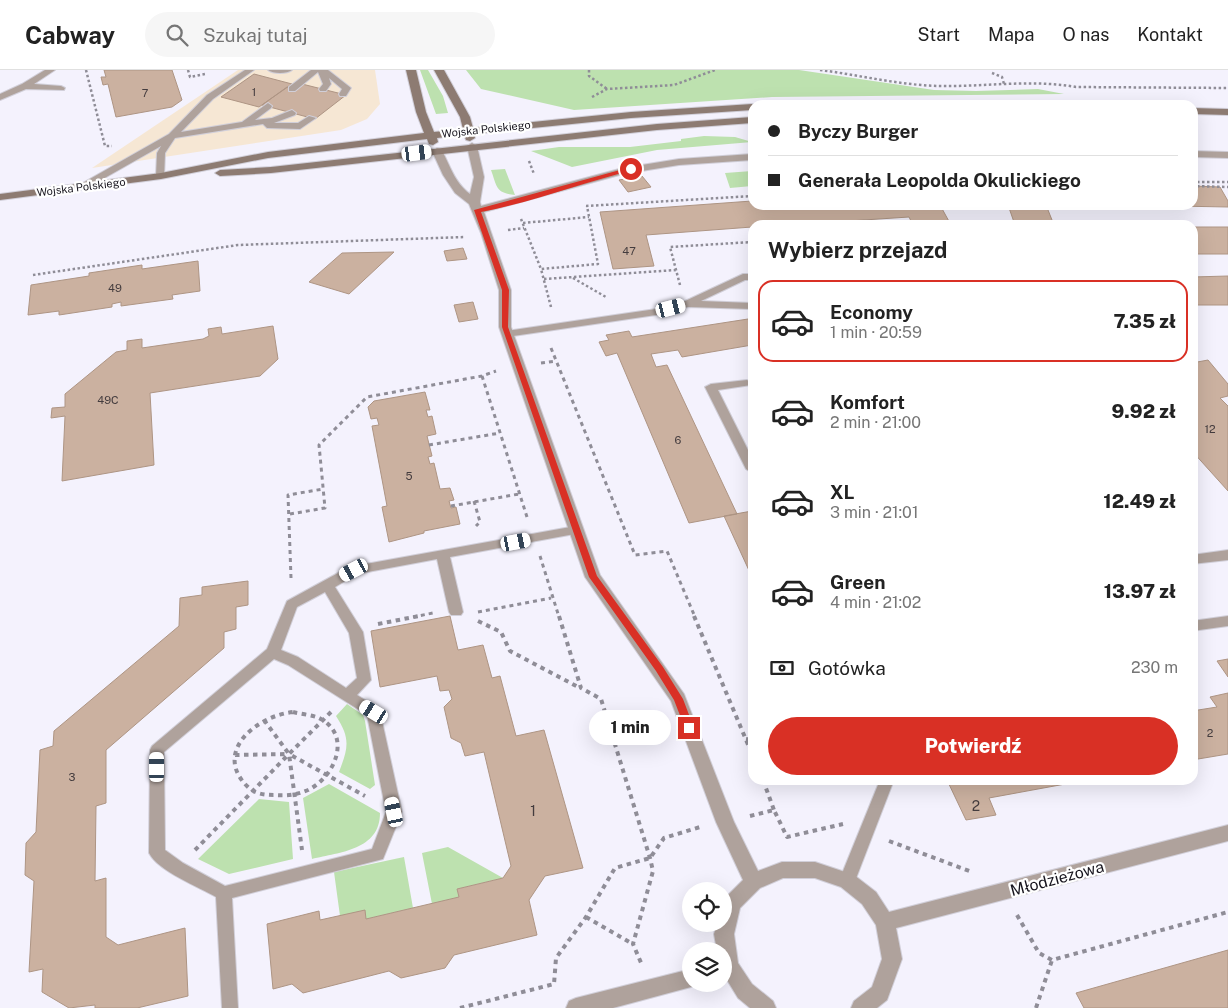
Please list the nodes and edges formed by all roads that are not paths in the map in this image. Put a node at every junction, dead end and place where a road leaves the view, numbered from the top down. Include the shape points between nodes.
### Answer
1 (51, 70) edge
2 (250, 70) edge
3 (272, 70) edge
4 (288, 70) edge
5 (316, 70) edge
6 (322, 70) edge
7 (411, 70) edge
8 (439, 70) edge
9 (25, 86) junction
10 (61, 88) dead end
11 (292, 88) dead end
12 (323, 89) dead end
13 (343, 94) dead end
14 (0, 97) edge
15 (268, 106) dead end
16 (748, 107) edge
17 (1198, 111) edge
18 (1228, 112) edge
19 (292, 113) dead end
20 (312, 118) dead end
21 (748, 120) edge
22 (244, 125) junction
23 (468, 131) junction
24 (430, 135) junction
25 (172, 136) junction
26 (472, 146) junction
27 (437, 151) junction
28 (1198, 154) edge
29 (1228, 155) edge
30 (748, 157) edge
31 (161, 176) junction
32 (84, 186) junction
33 (0, 197) edge
34 (476, 206) junction
35 (748, 277) edge
36 (686, 304) junction
37 (748, 306) edge
38 (507, 334) junction
39 (747, 383) dead end
40 (748, 461) edge
41 (576, 530) junction
42 (1228, 554) edge
43 (443, 556) junction
44 (1198, 559) edge
45 (327, 584) junction
46 (456, 612) dead end
47 (1228, 621) edge
48 (1198, 625) edge
49 (273, 652) junction
50 (347, 695) junction
51 (885, 785) edge
52 (1228, 833) edge
53 (847, 881) junction
54 (753, 882) junction
55 (224, 893) junction
56 (886, 922) junction
57 (725, 942) edge
58 (732, 974) edge
59 (682, 981) edge
60 (230, 1008) edge
61 (576, 1008) edge
62 (766, 1008) edge
63 (861, 1008) edge

1 - 9 lane
2 - 25 lane via 210,97
3 - 4 lane
5 - 11 lane
6 - 12 lane via 327,84
6 - 13 lane via 347,88
7 - 24 main road
8 - 23 main road via 464,114
9 - 10 lane
9 - 14 lane
15 - 22 lane
16 - 23 main road, Wojska Polskiego
17 - 18 main road
19 - 22 lane
20 - 22 lane via 300,126
21 - 26 main road, Wojska Polskiego
22 - 25 lane
23 - 24 main road, Wojska Polskiego
23 - 26 main road
24 - 27 main road
24 - 31 main road, Wojska Polskiego via 268,155
25 - 31 lane via 161,153
25 - 32 lane
26 - 27 main road, Wojska Polskiego
26 - 34 street via 479,177
27 - 31 main road, Wojska Polskiego via 271,170
27 - 34 street via 448,175
28 - 29 street
30 - 34 street via 631,169 512,204
31 - 32 main road, Wojska Polskiego
32 - 33 main road, Wojska Polskiego
34 - 38 street via 505,290
35 - 36 lane
36 - 37 lane
36 - 38 lane via 636,315
38 - 41 street
39 - 40 lane via 710,387
41 - 43 lane
41 - 54 street via 593,577 678,699 725,822
42 - 44 lane
43 - 45 lane via 354,570
43 - 46 lane
45 - 49 lane via 292,604
45 - 50 lane via 356,632 364,680
47 - 48 lane
49 - 50 lane via 293,660
49 - 55 lane via 157,750 157,853 177,868
50 - 55 lane via 374,712 394,812 378,854
51 - 53 lane
52 - 56 street, Młodzieżowa
53 - 54 street via 815,870 782,870
53 - 56 street via 869,898
54 - 57 street via 732,904
55 - 60 lane
56 - 63 street via 892,959 880,993
58 - 62 street via 744,991
59 - 61 street

